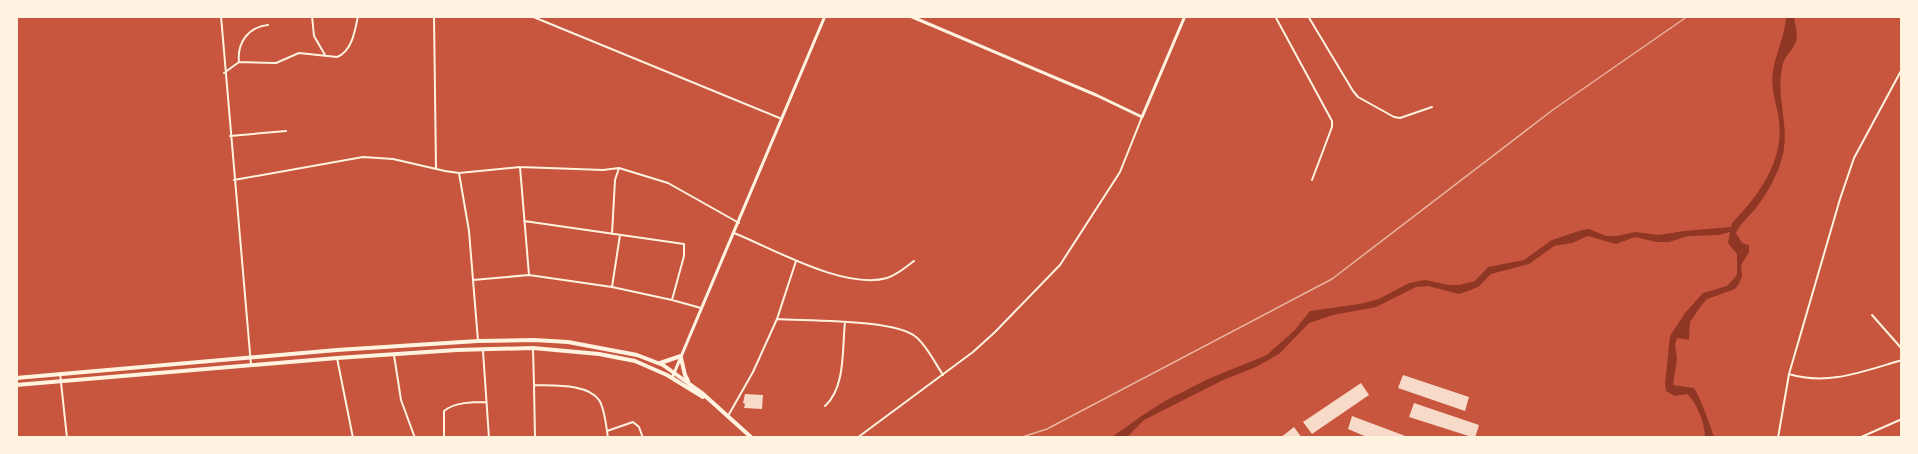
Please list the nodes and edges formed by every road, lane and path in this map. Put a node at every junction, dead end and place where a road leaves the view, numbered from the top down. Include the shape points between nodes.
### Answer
1 (221, 16) edge
2 (312, 16) edge
3 (358, 16) edge
4 (434, 16) edge
5 (531, 16) edge
6 (825, 16) edge
7 (910, 16) edge
8 (1185, 16) edge
9 (1275, 16) edge
10 (1308, 16) edge
11 (268, 25) dead end
12 (325, 55) junction
13 (239, 62) junction
14 (1901, 71) edge
15 (224, 74) junction
16 (1432, 107) dead end
17 (1142, 117) junction
18 (782, 119) junction
19 (286, 131) dead end
20 (230, 136) junction
21 (520, 167) junction
22 (436, 168) junction
23 (619, 168) junction
24 (459, 173) junction
25 (234, 180) junction
26 (1312, 180) dead end
27 (524, 221) junction
28 (739, 223) junction
29 (734, 233) junction
30 (612, 234) junction
31 (620, 235) junction
32 (796, 261) junction
33 (914, 261) dead end
34 (529, 275) junction
35 (473, 280) junction
36 (612, 287) junction
37 (672, 300) junction
38 (703, 308) junction
39 (1872, 315) dead end
40 (777, 319) junction
41 (845, 322) junction
42 (478, 341) junction
43 (533, 348) junction
44 (1902, 349) edge
45 (483, 350) junction
46 (393, 355) junction
47 (681, 357) junction
48 (250, 358) junction
49 (337, 358) junction
50 (1902, 360) edge
51 (658, 363) junction
52 (251, 365) junction
53 (60, 373) junction
54 (1789, 374) junction
55 (673, 375) junction
56 (943, 375) junction
57 (16, 378) edge
58 (60, 380) junction
59 (690, 384) junction
60 (16, 385) edge
61 (534, 385) junction
62 (705, 397) junction
63 (486, 402) junction
64 (825, 406) dead end
65 (728, 416) junction
66 (1902, 418) edge
67 (607, 431) junction
68 (607, 437) edge
69 (67, 438) edge
70 (353, 438) edge
71 (415, 438) edge
72 (444, 438) edge
73 (489, 438) edge
74 (535, 438) edge
75 (601, 438) edge
76 (643, 438) edge
77 (752, 438) edge
78 (857, 438) edge
79 (1778, 438) edge
80 (1858, 438) edge

1 - 15 street
2 - 12 street via 314,36
3 - 12 street via 349,48 337,57
4 - 22 street
5 - 18 street
6 - 18 street
7 - 17 street
8 - 17 street
9 - 26 street via 1332,121
10 - 16 street via 1358,97 1400,118
11 - 13 street via 247,34 238,51
12 - 13 street via 298,53 276,63
13 - 15 street
14 - 54 street via 1851,168
15 - 20 street
17 - 56 street via 1120,172 1060,265 995,332
18 - 28 street
19 - 20 street
20 - 25 street
21 - 23 street
21 - 24 street
21 - 27 street
22 - 24 street
22 - 25 street via 363,157
23 - 28 street via 668,183
23 - 30 street
24 - 35 street
25 - 48 street
27 - 30 street
27 - 34 street
28 - 29 street
29 - 32 street
29 - 38 street
30 - 31 street
31 - 36 street
31 - 37 street via 684,244
32 - 33 street via 864,280 887,278
32 - 40 street
34 - 35 street
34 - 36 street
35 - 42 street
36 - 37 street
37 - 38 street
38 - 47 street
39 - 44 street
40 - 41 street
40 - 65 street
41 - 56 street via 908,332 919,339
41 - 64 street via 835,396
42 - 48 main road
42 - 51 main road via 568,342 637,355
43 - 45 main road
43 - 55 main road via 599,354
43 - 61 street
45 - 46 main road
45 - 63 street
46 - 49 main road
46 - 71 street via 401,400
47 - 51 main road
47 - 55 street
47 - 59 main road
48 - 52 street
48 - 53 main road
49 - 52 main road
49 - 70 street
50 - 54 street via 1840,378 1823,380
51 - 55 main road
52 - 58 main road
53 - 57 main road
53 - 58 street
54 - 79 street
55 - 59 main road
55 - 62 main road
56 - 78 street
58 - 60 main road
58 - 69 street
59 - 62 main road
61 - 67 street via 592,393 602,406
61 - 74 street
62 - 65 main road
63 - 72 street via 447,408
63 - 73 street
65 - 77 main road
66 - 80 street
67 - 68 street
67 - 76 street via 633,422
68 - 75 street

